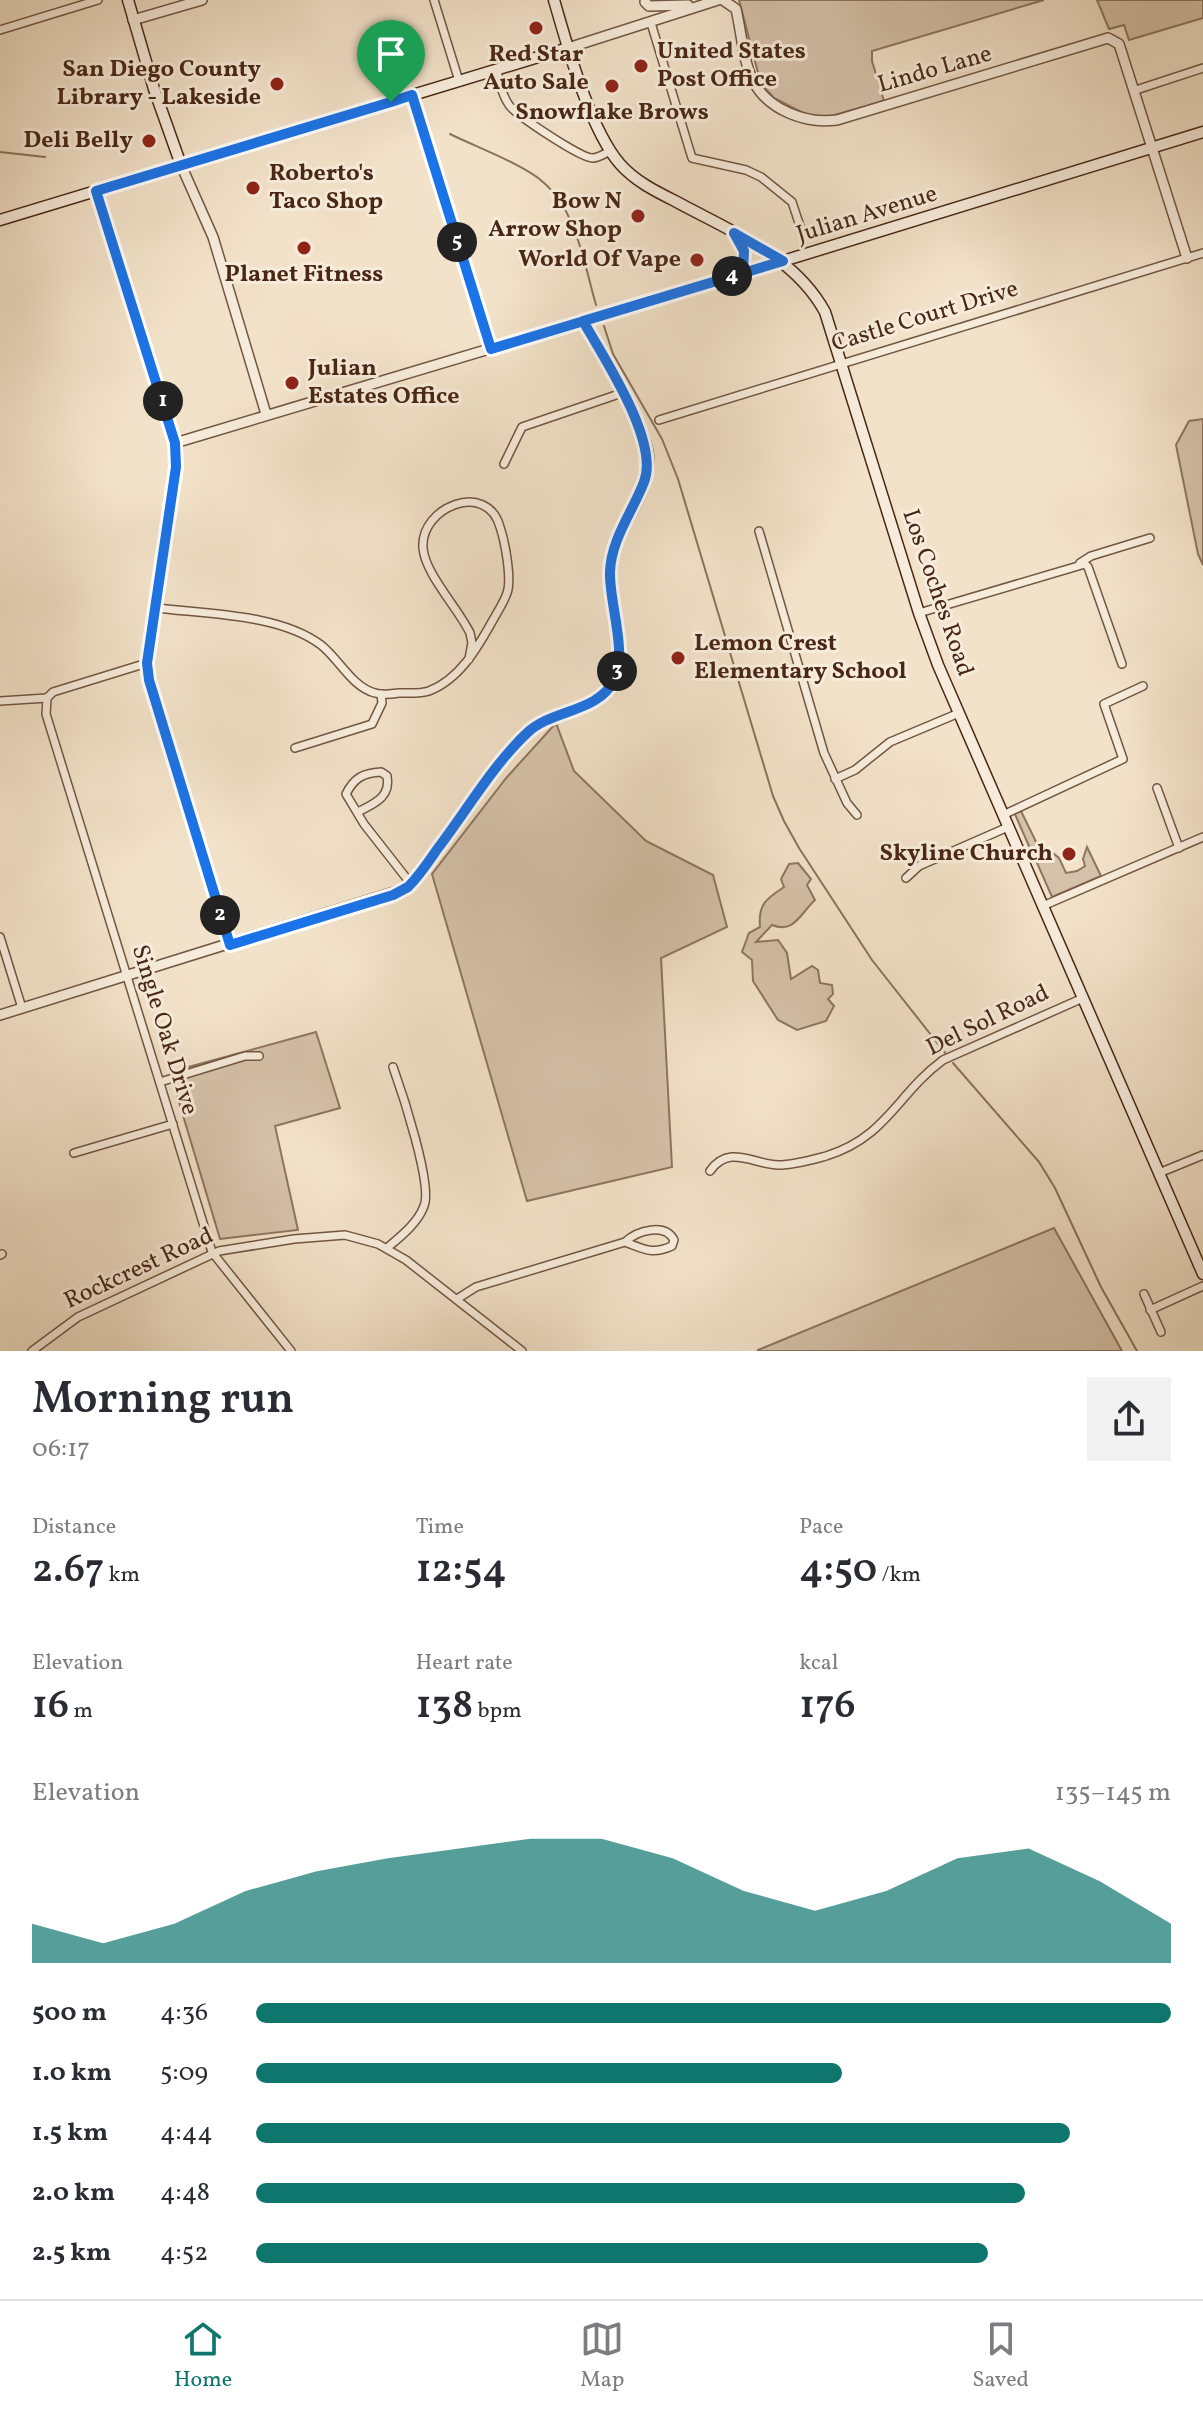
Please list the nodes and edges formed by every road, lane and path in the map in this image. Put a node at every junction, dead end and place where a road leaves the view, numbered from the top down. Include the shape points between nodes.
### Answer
1 (98, 0) edge
2 (128, 0) edge
3 (202, 0) edge
4 (434, 0) edge
5 (554, 0) edge
6 (719, 0) edge
7 (645, 1) edge
8 (703, 4) junction
9 (133, 20) junction
10 (651, 23) junction
11 (0, 30) edge
12 (568, 48) junction
13 (1203, 68) edge
14 (497, 70) junction
15 (459, 81) junction
16 (1136, 90) junction
17 (412, 95) junction
18 (1203, 132) edge
19 (1153, 148) junction
20 (610, 151) junction
21 (181, 165) junction
22 (96, 191) junction
23 (0, 220) edge
24 (802, 232) dead end
25 (734, 233) junction
26 (1203, 253) edge
27 (1187, 258) junction
28 (783, 261) junction
29 (743, 273) junction
30 (583, 321) junction
31 (491, 349) junction
32 (842, 363) junction
33 (622, 393) junction
34 (266, 414) junction
35 (659, 420) dead end
36 (175, 443) junction
37 (504, 464) dead end
38 (759, 531) dead end
39 (1150, 538) dead end
40 (1079, 564) junction
41 (156, 608) junction
42 (919, 613) junction
43 (469, 659) junction
44 (147, 663) junction
45 (1122, 664) dead end
46 (1143, 686) dead end
47 (381, 694) junction
48 (47, 698) junction
49 (0, 701) edge
50 (959, 713) junction
51 (295, 748) dead end
52 (835, 779) junction
53 (1157, 788) dead end
54 (358, 812) junction
55 (857, 815) dead end
56 (1003, 815) junction
57 (1008, 827) junction
58 (1203, 837) edge
59 (1179, 848) junction
60 (906, 878) dead end
61 (411, 884) junction
62 (1045, 905) junction
63 (0, 937) edge
64 (230, 945) junction
65 (126, 976) junction
66 (1083, 998) junction
67 (22, 1008) junction
68 (0, 1015) edge
69 (259, 1056) dead end
70 (393, 1067) dead end
71 (160, 1082) junction
72 (173, 1124) junction
73 (74, 1153) dead end
74 (1203, 1155) edge
75 (710, 1171) dead end
76 (1159, 1173) junction
77 (625, 1242) junction
78 (387, 1248) junction
79 (213, 1255) junction
80 (1203, 1274) edge
81 (1203, 1286) edge
82 (1144, 1294) dead end
83 (457, 1299) junction
84 (1150, 1310) junction
85 (1161, 1332) dead end
86 (32, 1351) edge
87 (291, 1351) edge
88 (522, 1351) edge

1 - 11 street
2 - 9 main road
3 - 9 street
4 - 15 street
5 - 12 main road, Los Coches Road
6 - 8 street
6 - 16 street, Lindo Lane via 736,9 759,93 808,120 837,120 1108,38 1119,44
7 - 8 street via 663,7
7 - 10 street
8 - 10 street
9 - 21 main road
10 - 12 street
10 - 24 street via 692,158 761,177 792,202
12 - 14 main road
12 - 20 main road, Los Coches Road
13 - 16 street
14 - 15 main road
14 - 20 street via 510,108 538,129 584,156
15 - 17 main road
16 - 19 street
17 - 21 main road
17 - 31 street
18 - 19 main road, Julian Avenue
19 - 27 street
19 - 28 main road, Julian Avenue
20 - 25 main road, Los Coches Road via 645,185
21 - 22 main road
21 - 34 street via 213,237
22 - 23 main road
22 - 36 street
25 - 28 main road, Los Coches Road
25 - 29 main road via 744,251
26 - 27 street, Castle Court Drive
27 - 32 street, Castle Court Drive
28 - 29 street, Julian Avenue
28 - 32 main road, Los Coches Road via 820,304
29 - 30 street, Julian Avenue
30 - 31 street, Julian Avenue
30 - 33 street
31 - 34 street, Julian Avenue
32 - 35 street, Castle Court Drive
32 - 42 main road, Los Coches Road
33 - 37 street via 522,427
33 - 61 street via 649,462 610,565 619,659 615,678 595,701 528,732
34 - 36 street, Julian Avenue
36 - 41 street
38 - 52 street
39 - 40 street
40 - 42 street
40 - 45 street via 1088,567
41 - 44 street
41 - 47 street via 266,622 301,633 322,646 361,687
42 - 50 main road, Los Coches Road
43 - 43 street via 507,594 509,581 494,514 470,502 457,502 430,525 423,549 470,633
43 - 47 street via 431,690
44 - 48 street
44 - 64 street
46 - 56 street via 1104,704 1123,759
47 - 51 street via 372,724
48 - 49 street
48 - 65 street, Single Oak Drive via 46,714
50 - 52 street via 890,742 862,766
50 - 56 main road, Los Coches Road
52 - 55 street
53 - 59 street
54 - 54 street via 346,794 352,782 381,772 387,776 381,800
54 - 61 street
56 - 57 main road, Los Coches Road
57 - 60 street via 919,866
57 - 62 main road, Los Coches Road
58 - 59 street
59 - 62 street
61 - 64 street via 393,895
62 - 66 main road, Los Coches Road
63 - 67 street
64 - 65 street
65 - 67 street
65 - 71 street, Single Oak Drive
66 - 75 street, Del Sol Road via 943,1060 858,1143 787,1165 734,1156
66 - 76 main road, Los Coches Road
67 - 68 street
69 - 71 street
70 - 78 street via 427,1191 421,1212
71 - 72 street, Single Oak Drive
72 - 73 street
72 - 79 street, Single Oak Drive
74 - 76 street
76 - 80 main road, Los Coches Road
77 - 77 street via 657,1252 674,1240 660,1230
77 - 83 street via 476,1287
78 - 79 street, Rockcrest Road via 354,1236 330,1235
78 - 83 street, Rockcrest Road
79 - 86 street, Rockcrest Road via 78,1317
79 - 87 street, Single Oak Drive
81 - 84 street
82 - 84 street
83 - 88 street, Rockcrest Road
84 - 85 street

